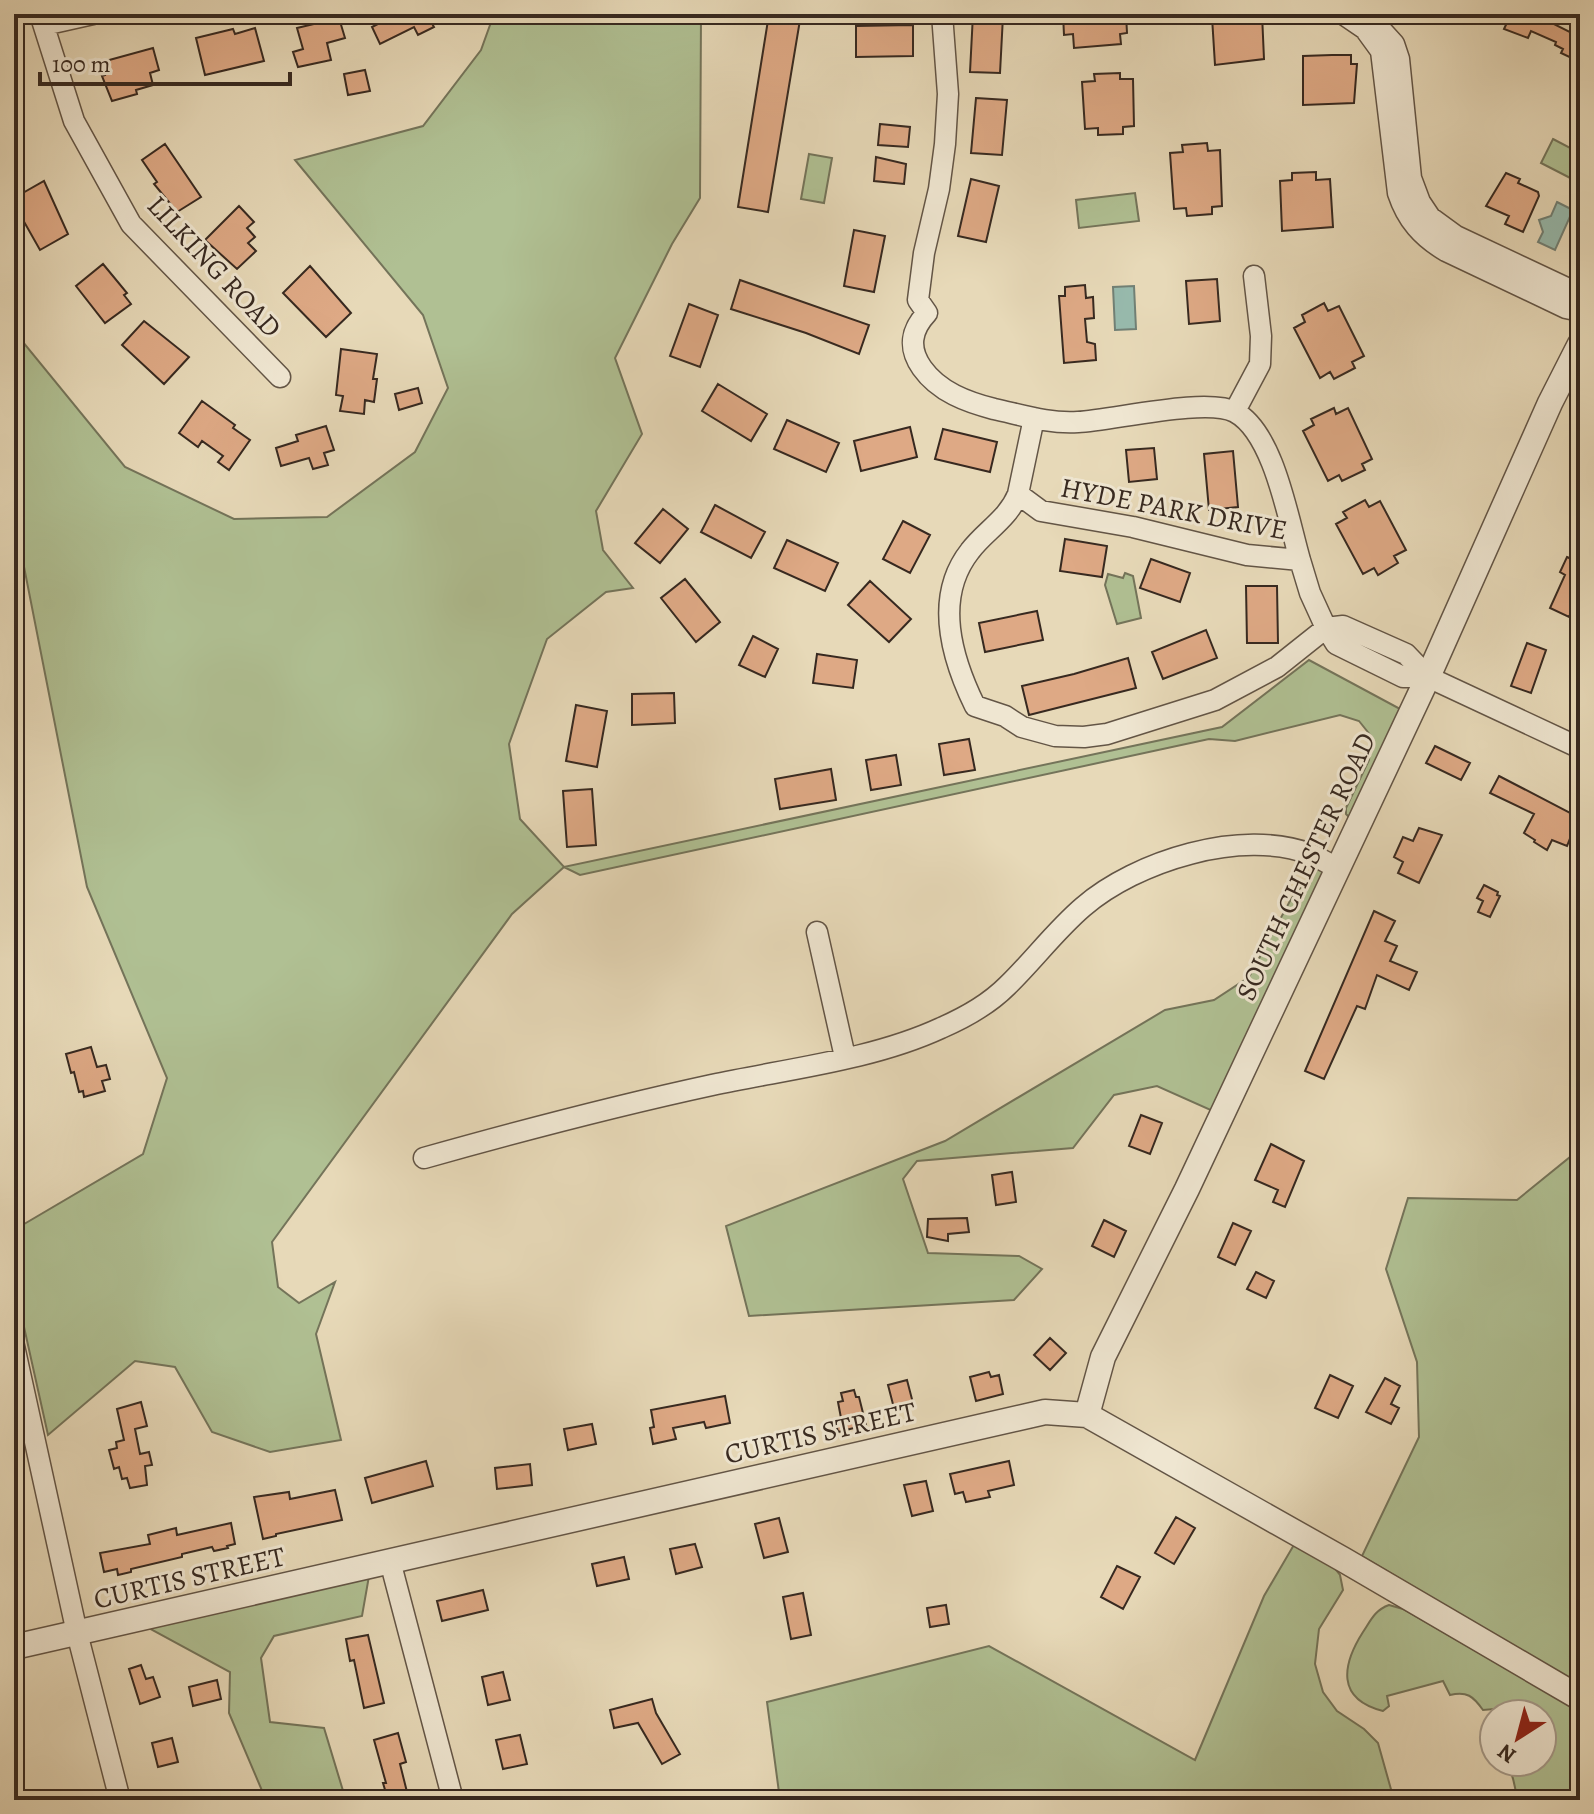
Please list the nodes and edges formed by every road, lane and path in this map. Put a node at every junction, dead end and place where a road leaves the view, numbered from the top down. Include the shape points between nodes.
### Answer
1 (93, 14) edge
2 (942, 14) edge
3 (1343, 14) edge
4 (1354, 14) edge
5 (42, 19) edge
6 (1254, 276) dead end
7 (1580, 298) edge
8 (1580, 311) edge
9 (1580, 344) edge
10 (280, 377) dead end
11 (1235, 411) junction
12 (1034, 418) junction
13 (1018, 494) junction
14 (1300, 560) junction
15 (1326, 628) junction
16 (1428, 677) junction
17 (1580, 748) edge
18 (1337, 868) junction
19 (817, 932) dead end
20 (845, 1057) junction
21 (424, 1158) dead end
22 (14, 1346) edge
23 (1087, 1415) junction
24 (390, 1561) junction
25 (77, 1633) junction
26 (14, 1647) edge
27 (1580, 1698) edge
28 (120, 1800) edge
29 (453, 1800) edge

1 - 5 street
2 - 12 street via 948,94 945,144 918,300 927,313 914,331 914,355 933,382 970,403
3 - 8 street via 1365,29 1381,51 1398,193 1415,227 1446,251
4 - 7 street via 1373,22 1394,44 1411,178 1430,217 1456,236
5 - 10 street, LILKING ROAD via 74,121 131,224
6 - 11 street via 1260,364
9 - 16 street, SOUTH CHESTER ROAD
11 - 12 street via 1209,406 1077,422
11 - 14 street via 1270,455
12 - 13 street
13 - 14 street, HYDE PARK DRIVE via 1041,511 1247,555
13 - 15 street, HYDE PARK DRIVE via 1005,517 962,563 948,613 949,634 975,706 1022,727 1055,736 1107,734 1215,700 1277,667
14 - 15 street, HYDE PARK DRIVE
15 - 16 street, HYDE PARK DRIVE via 1336,644 1403,677
16 - 17 street, HYDE PARK DRIVE
16 - 18 street, SOUTH CHESTER ROAD
18 - 20 street via 1309,854 1255,846 1174,856 1083,907 1006,988 978,1008 941,1029
18 - 23 street, SOUTH CHESTER ROAD via 1103,1357
19 - 20 street
20 - 21 street via 553,1122
22 - 25 street
23 - 24 street, CURTIS STREET via 1045,1412
23 - 27 street, CURTIS STREET
24 - 25 street, CURTIS STREET
24 - 29 street
25 - 26 street, CURTIS STREET
25 - 28 street

